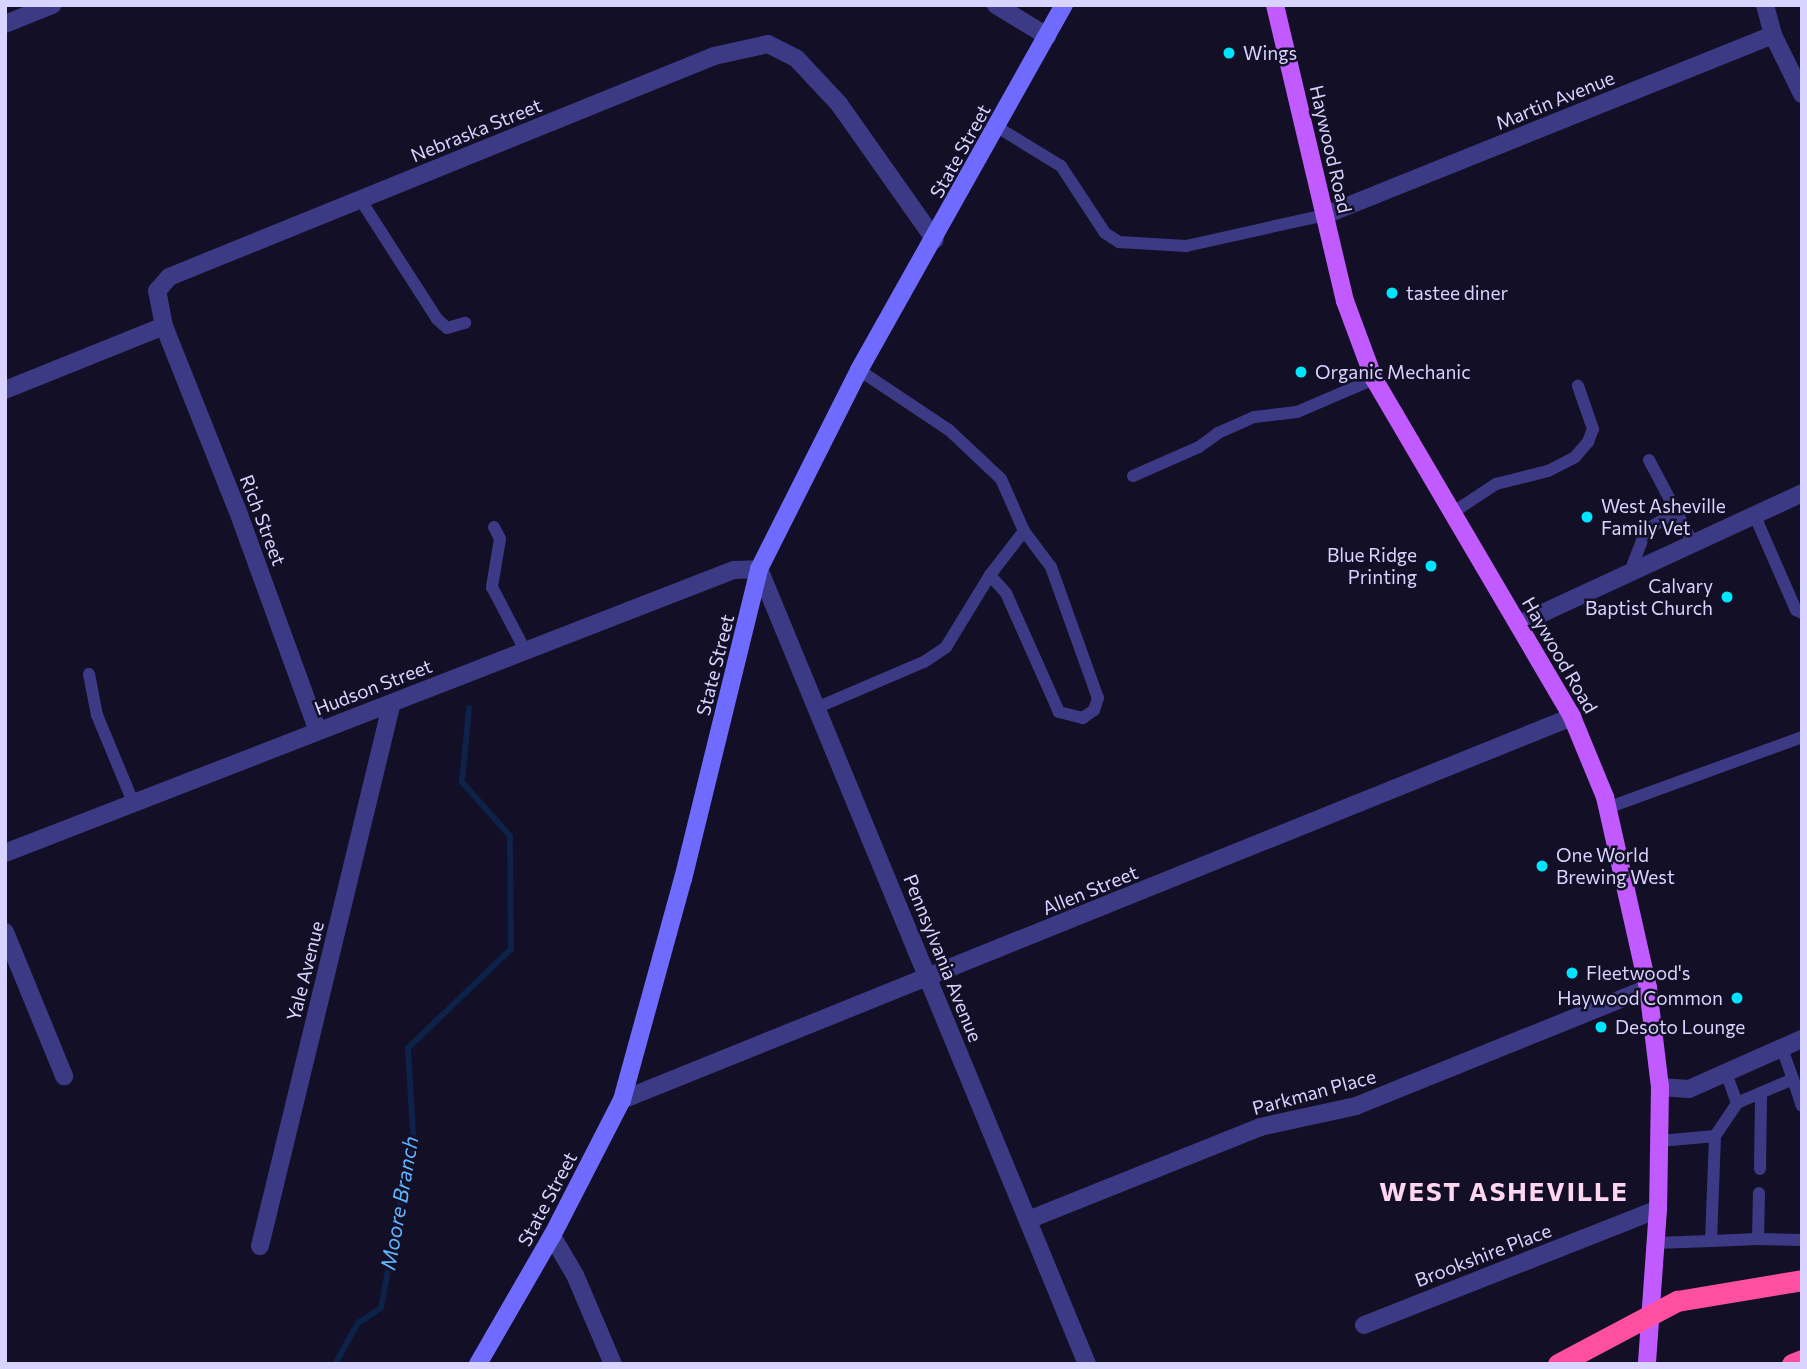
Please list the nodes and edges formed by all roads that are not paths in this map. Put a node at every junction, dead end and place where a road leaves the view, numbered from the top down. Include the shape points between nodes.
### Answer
1 (52, 5) edge
2 (996, 5) edge
3 (1064, 5) edge
4 (1275, 5) edge
5 (1765, 5) edge
6 (5, 24) edge
7 (1773, 35) junction
8 (1047, 36) junction
9 (1802, 93) edge
10 (997, 127) junction
11 (360, 199) junction
12 (1325, 215) junction
13 (934, 240) junction
14 (465, 323) dead end
15 (164, 326) junction
16 (859, 370) junction
17 (1374, 379) junction
18 (1578, 386) dead end
19 (5, 390) edge
20 (1649, 460) dead end
21 (1133, 476) dead end
22 (1802, 493) edge
23 (1676, 512) junction
24 (1452, 513) junction
25 (1754, 514) junction
26 (494, 527) dead end
27 (1024, 531) junction
28 (1693, 543) junction
29 (759, 569) junction
30 (1630, 572) junction
31 (990, 575) junction
32 (1802, 613) edge
33 (1519, 624) junction
34 (525, 650) junction
35 (89, 674) dead end
36 (391, 706) junction
37 (816, 708) junction
38 (1573, 717) junction
39 (318, 731) junction
40 (1802, 737) edge
41 (133, 802) junction
42 (1608, 808) junction
43 (5, 853) edge
44 (5, 932) edge
45 (929, 978) junction
46 (1648, 988) junction
47 (1802, 1039) edge
48 (1782, 1048) junction
49 (1726, 1073) junction
50 (64, 1076) dead end
51 (1793, 1079) junction
52 (1660, 1087) junction
53 (1760, 1093) junction
54 (622, 1100) junction
55 (1737, 1104) junction
56 (1802, 1106) edge
57 (1715, 1136) junction
58 (1660, 1141) junction
59 (1757, 1163) dead end
60 (1754, 1200) dead end
61 (1658, 1209) junction
62 (1028, 1220) junction
63 (552, 1236) junction
64 (1758, 1239) junction
65 (1800, 1240) dead end
66 (1711, 1241) junction
67 (1655, 1243) junction
68 (260, 1246) dead end
69 (1802, 1280) edge
70 (1648, 1317) junction
71 (1364, 1325) dead end
72 (1802, 1360) edge
73 (478, 1364) edge
74 (613, 1364) edge
75 (1087, 1364) edge
76 (1558, 1364) edge
77 (1647, 1364) edge
78 (1792, 1364) edge

1 - 6 street
2 - 8 street
3 - 8 street, State Street
4 - 12 main road, Haywood Road
5 - 7 street
7 - 9 street
7 - 12 street, Martin Avenue
8 - 10 street, State Street
10 - 12 lane via 1061,166 1105,233 1119,242 1186,246
10 - 13 street, State Street
11 - 13 street, Nebraska Street via 714,56 768,44 796,58 839,104
11 - 14 lane via 437,319 447,328
11 - 15 street, Nebraska Street via 169,277 156,291
12 - 17 main road, Haywood Road via 1345,301
13 - 16 street, State Street
15 - 19 street
15 - 39 street, Rich Street
16 - 27 lane via 949,430 1001,480
16 - 29 street, State Street
17 - 21 lane via 1297,412 1254,417
17 - 24 main road, Haywood Road
18 - 24 lane via 1593,429 1575,457 1548,471 1496,484
20 - 23 lane
22 - 25 street
23 - 28 lane
23 - 30 lane via 1646,530
24 - 33 main road, Haywood Road
25 - 28 street
25 - 32 lane via 1796,610
26 - 34 lane via 500,539 492,587
27 - 31 lane
27 - 31 lane via 1051,567 1098,698 1094,710 1083,718 1059,712 1006,593
28 - 30 street
29 - 34 street, Hudson Street via 734,570
29 - 37 street, Pennsylvania Avenue
29 - 54 street, State Street via 684,879
30 - 33 street
31 - 37 lane via 946,647 924,662
33 - 38 main road, Haywood Road
34 - 36 street, Hudson Street
35 - 41 lane via 97,715
36 - 39 street, Hudson Street
36 - 68 street, Yale Avenue
37 - 45 street, Pennsylvania Avenue
38 - 42 main road, Haywood Road
38 - 45 street, Allen Street
39 - 41 street, Hudson Street
40 - 42 lane
41 - 43 street, Hudson Street
42 - 46 main road, Haywood Road
44 - 50 street
45 - 54 street, Allen Street
45 - 62 street, Pennsylvania Avenue
46 - 52 main road, Haywood Road
46 - 62 street, Parkman Place via 1356,1106 1260,1126
47 - 48 street
48 - 49 street
48 - 51 lane
49 - 52 street via 1689,1089
49 - 55 lane
51 - 53 lane
51 - 56 lane
52 - 58 main road, Haywood Road
53 - 55 lane
53 - 59 lane
54 - 63 street, State Street
55 - 57 lane
57 - 58 lane
57 - 66 lane via 1720,1158
58 - 61 main road, Haywood Road
60 - 64 lane
61 - 67 main road, Haywood Road
61 - 71 street, Brookshire Place
62 - 75 street, Pennsylvania Avenue
63 - 73 street, State Street
63 - 74 street via 575,1275
64 - 65 lane
64 - 66 lane
66 - 67 lane
67 - 70 main road, Haywood Road
69 - 70 highway via 1700,1295
70 - 76 highway
70 - 77 main road, Haywood Road
72 - 78 highway

